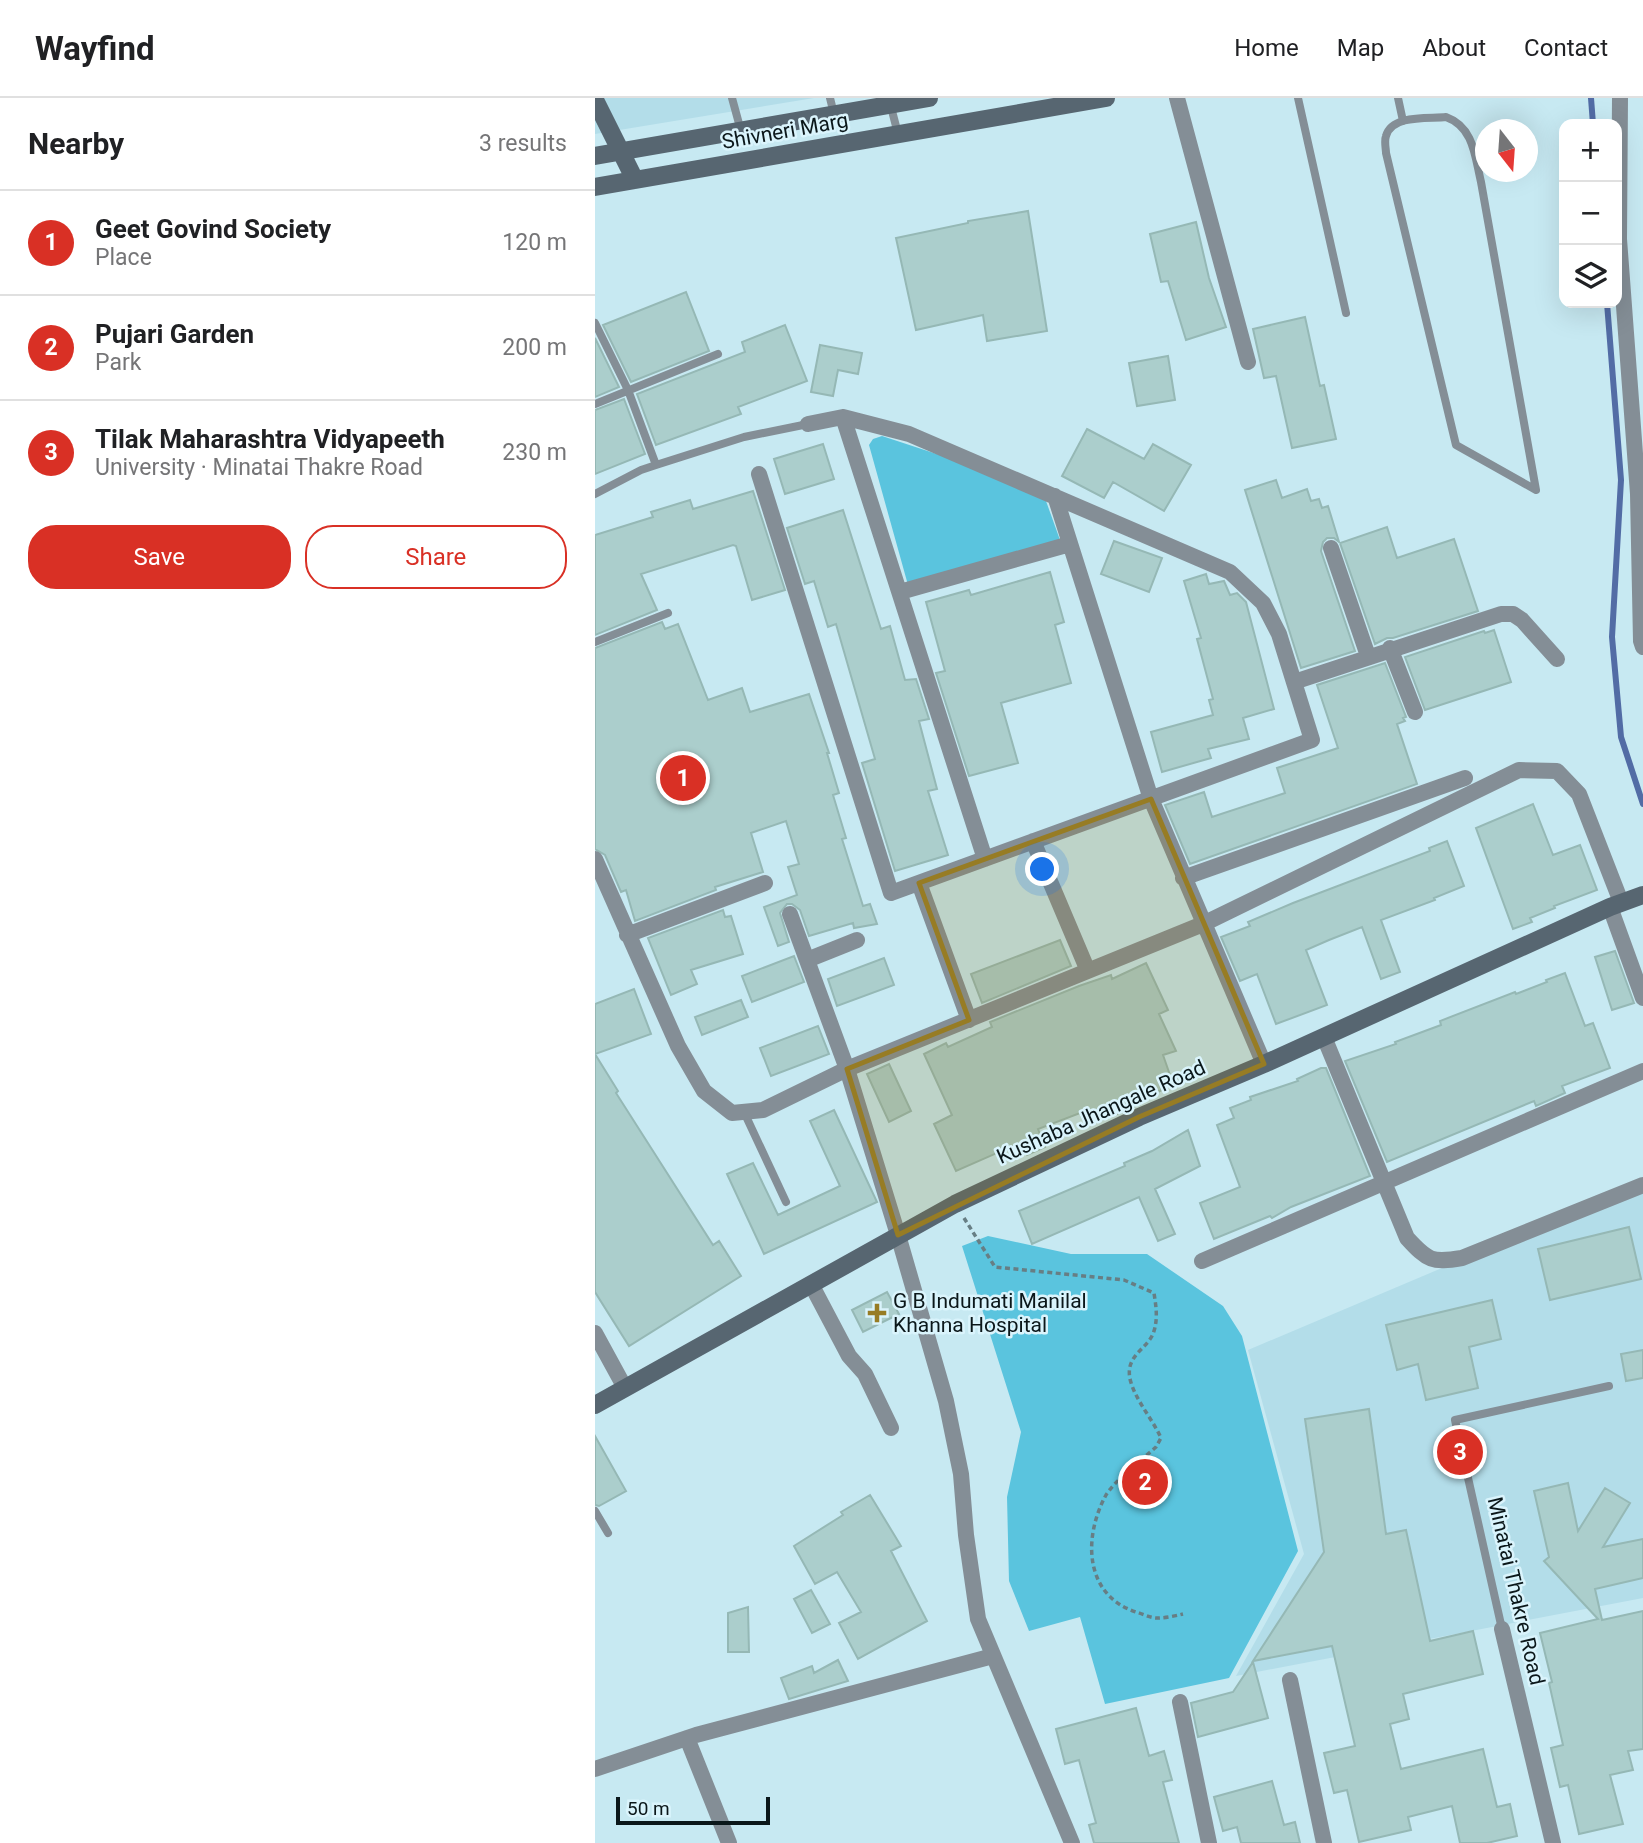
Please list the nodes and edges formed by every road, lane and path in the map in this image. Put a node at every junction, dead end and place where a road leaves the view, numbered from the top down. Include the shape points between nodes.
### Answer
1 (732, 98) edge
2 (929, 98) edge
3 (1106, 98) edge
4 (1177, 98) edge
5 (1298, 98) edge
6 (1398, 98) edge
7 (1620, 98) edge
8 (595, 100) edge
9 (890, 101) edge
10 (832, 106) edge
11 (1403, 121) junction
12 (741, 131) junction
13 (898, 134) junction
14 (622, 151) junction
15 (595, 156) edge
16 (595, 164) edge
17 (635, 180) junction
18 (600, 186) edge
19 (1346, 313) dead end
20 (595, 323) edge
21 (718, 354) dead end
22 (1248, 362) dead end
23 (628, 390) junction
24 (595, 404) edge
25 (843, 417) junction
26 (808, 424) joint
27 (656, 465) junction
28 (759, 474) dead end
29 (1640, 481) edge
30 (595, 494) edge
31 (1055, 496) junction
32 (1641, 510) edge
33 (1070, 544) junction
34 (1331, 548) dead end
35 (900, 592) junction
36 (668, 613) dead end
37 (595, 642) edge
38 (1643, 647) edge
39 (1390, 648) junction
40 (1368, 656) junction
41 (1557, 659) dead end
42 (1294, 682) junction
43 (1415, 712) dead end
44 (1465, 778) dead end
45 (1151, 799) junction
46 (1033, 841) junction
47 (595, 859) edge
48 (985, 859) junction
49 (1183, 878) junction
50 (765, 883) dead end
51 (919, 883) junction
52 (1628, 900) edge
53 (790, 914) dead end
54 (1203, 924) junction
55 (627, 935) junction
56 (857, 940) dead end
57 (807, 960) junction
58 (1088, 971) junction
59 (1643, 998) edge
60 (969, 1020) junction
61 (1324, 1037) junction
62 (1264, 1064) junction
63 (847, 1069) junction
64 (1643, 1071) edge
65 (744, 1112) junction
66 (1383, 1183) junction
67 (1643, 1185) edge
68 (786, 1202) dead end
69 (955, 1204) junction
70 (898, 1235) junction
71 (1202, 1261) dead end
72 (811, 1284) junction
73 (595, 1333) edge
74 (1609, 1386) dead end
75 (625, 1388) junction
76 (595, 1405) edge
77 (891, 1428) dead end
78 (595, 1511) edge
79 (608, 1533) dead end
80 (1184, 1615) dead end
81 (1502, 1629) joint
82 (993, 1656) junction
83 (1290, 1680) dead end
84 (1180, 1702) dead end
85 (687, 1738) junction
86 (595, 1769) edge
87 (729, 1843) edge
88 (1072, 1843) edge
89 (1209, 1843) edge
90 (1324, 1843) edge
91 (1553, 1843) edge

1 - 12 lane
2 - 9 street, Shivneri Marg
3 - 13 street, Shivneri Marg
4 - 22 street
5 - 19 lane
6 - 11 lane
7 - 29 street via 1619,239
8 - 14 street
9 - 10 street, Shivneri Marg
9 - 13 lane
10 - 12 street, Shivneri Marg
11 - 11 lane via 1446,117 1459,122 1471,138 1536,490 1456,445 1385,153 1386,136
12 - 14 street, Shivneri Marg
13 - 17 street, Shivneri Marg
14 - 15 street, Shivneri Marg
14 - 17 street
16 - 18 street
17 - 18 street, Shivneri Marg
20 - 23 lane
21 - 23 lane
23 - 24 lane
23 - 27 lane
25 - 26 street
25 - 31 street via 909,434
25 - 35 street
26 - 27 lane via 744,437
27 - 30 lane
28 - 51 street via 891,893
29 - 32 street
31 - 33 street
31 - 42 street via 1230,572 1263,603 1279,634
32 - 38 street
33 - 35 street
33 - 45 street
34 - 40 street
35 - 48 street
36 - 37 lane
39 - 40 street
39 - 41 street via 1513,614
39 - 43 street
40 - 42 street
42 - 45 street via 1312,740
44 - 49 street
45 - 46 street
45 - 49 street
46 - 48 street
46 - 58 street
47 - 55 street
48 - 51 street
49 - 54 street
50 - 55 street
51 - 60 street
52 - 54 street via 1579,794 1557,771 1518,770
52 - 59 street
52 - 61 street, Kushaba Jhangale Road
53 - 57 street
54 - 58 street
54 - 62 street
55 - 65 street via 704,1091 732,1113
56 - 57 street
57 - 63 street
58 - 60 street
60 - 63 street
61 - 62 street, Kushaba Jhangale Road
61 - 66 street
62 - 69 street, Kushaba Jhangale Road
63 - 65 street via 763,1110
63 - 70 street
64 - 66 street
65 - 68 lane
66 - 67 street via 1407,1238 1420,1253 1437,1262 1462,1258
66 - 71 street
69 - 70 street, Kushaba Jhangale Road
69 - 80 path via 995,1267 1124,1280 1154,1293 1153,1335 1134,1355 1129,1375 1161,1438 1107,1493 1095,1520 1093,1569 1109,1596 1128,1609 1155,1618
70 - 72 street, Kushaba Jhangale Road
70 - 82 street via 946,1401 961,1474 978,1619
72 - 75 street, Kushaba Jhangale Road
72 - 77 street via 849,1356 866,1374
73 - 75 street
74 - 81 lane, Minatai Thakre Road via 1455,1420
75 - 76 street, Kushaba Jhangale Road
78 - 79 lane
81 - 91 street, Minatai Thakre Road
82 - 85 street
82 - 88 street
83 - 90 street
84 - 89 street
85 - 86 street
85 - 87 street

